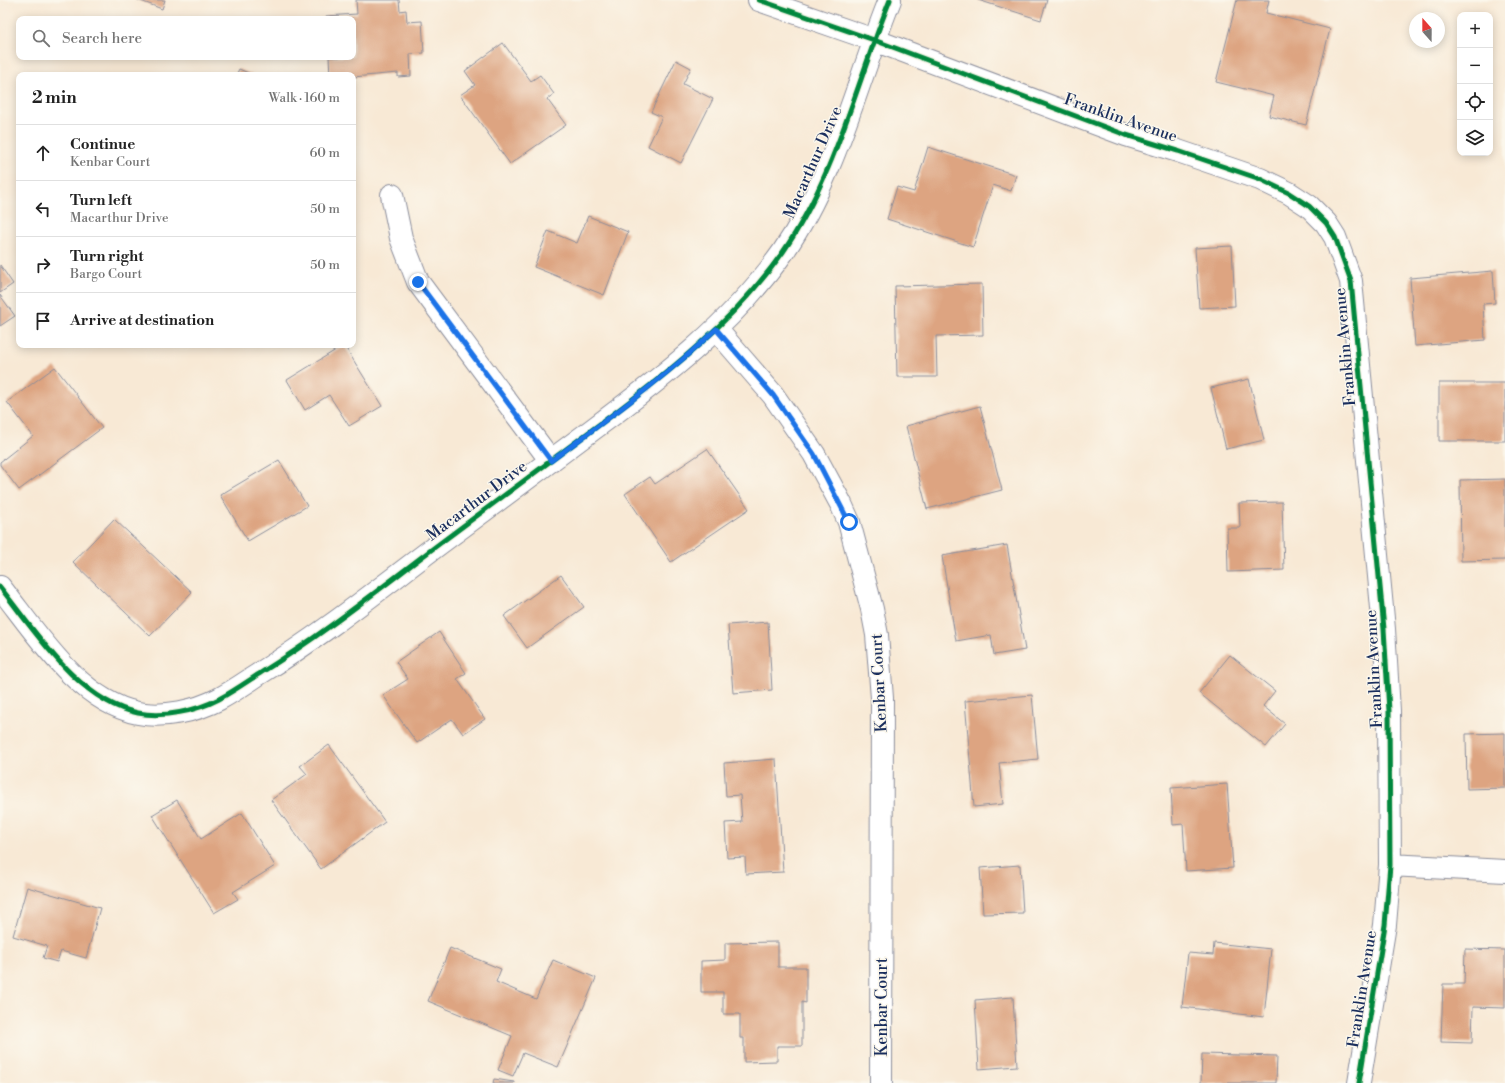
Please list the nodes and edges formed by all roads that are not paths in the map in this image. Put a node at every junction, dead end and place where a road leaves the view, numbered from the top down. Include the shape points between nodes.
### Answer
1 (759, 0) edge
2 (890, 0) edge
3 (874, 40) junction
4 (392, 195) dead end
5 (716, 329) junction
6 (551, 461) junction
7 (0, 587) edge
8 (1390, 865) junction
9 (1505, 871) edge
10 (881, 1083) edge
11 (1359, 1083) edge

1 - 3 street, Franklin Avenue
2 - 3 street, Macarthur Drive
3 - 5 street, Macarthur Drive via 840,138 811,205 752,292
3 - 8 street, Franklin Avenue via 1126,135 1260,179 1309,206 1326,223 1335,237 1351,281 1384,629 1389,711
4 - 6 street via 401,238 418,282
5 - 6 street, Macarthur Drive via 635,398
5 - 10 street, Kenbar Court via 773,395 814,454 849,522 872,609 877,635 882,698
6 - 7 street, Macarthur Drive via 293,653 220,698 202,706 172,713 142,714 100,699 78,682
8 - 9 street
8 - 11 street, Franklin Avenue via 1385,925

